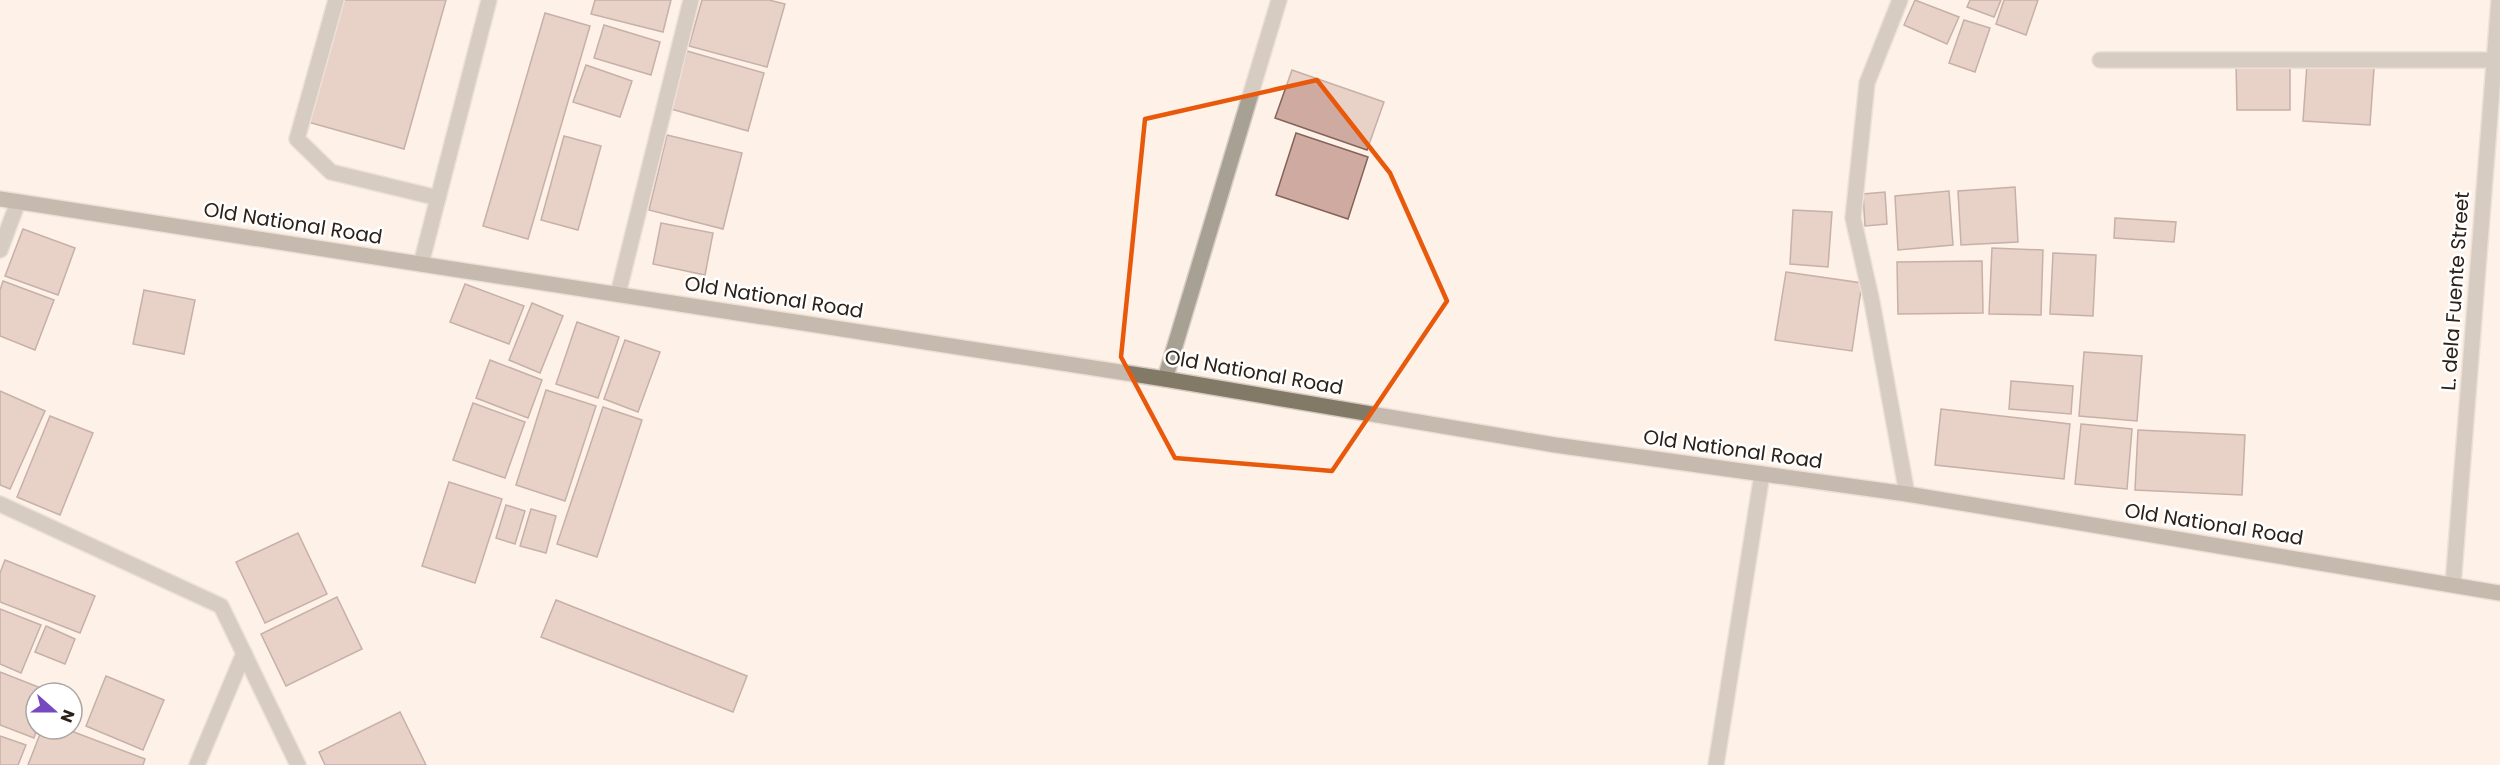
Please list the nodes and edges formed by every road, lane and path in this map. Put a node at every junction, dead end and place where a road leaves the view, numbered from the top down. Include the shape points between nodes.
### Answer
1 (336, 0) edge
2 (489, 0) edge
3 (691, 0) edge
4 (1279, 0) edge
5 (1900, 0) edge
6 (2499, 0) edge
7 (2100, 60) dead end
8 (2494, 60) junction
9 (438, 198) junction
10 (0, 199) edge
11 (18, 202) junction
12 (0, 250) edge
13 (421, 264) junction
14 (618, 294) junction
15 (1166, 379) junction
16 (1762, 474) junction
17 (1907, 494) junction
18 (0, 504) edge
19 (2453, 585) junction
20 (2500, 593) edge
21 (243, 653) junction
22 (197, 765) edge
23 (298, 765) edge
24 (1716, 765) edge

1 - 9 street via 297,139 331,172
2 - 9 street
3 - 14 street
4 - 15 street
5 - 17 street via 1867,83 1853,218
6 - 8 street, L. dela Fuente Street
7 - 8 street
8 - 19 street, L. dela Fuente Street
9 - 13 street
10 - 11 main road, Old National Road
11 - 12 street
11 - 13 main road, Old National Road
13 - 14 main road, Old National Road
14 - 15 main road, Old National Road
15 - 16 main road, Old National Road via 1555,445
16 - 17 main road, Old National Road
16 - 24 street
17 - 19 main road, Old National Road
18 - 21 street via 220,606
19 - 20 main road, Old National Road
21 - 22 street
21 - 23 street

